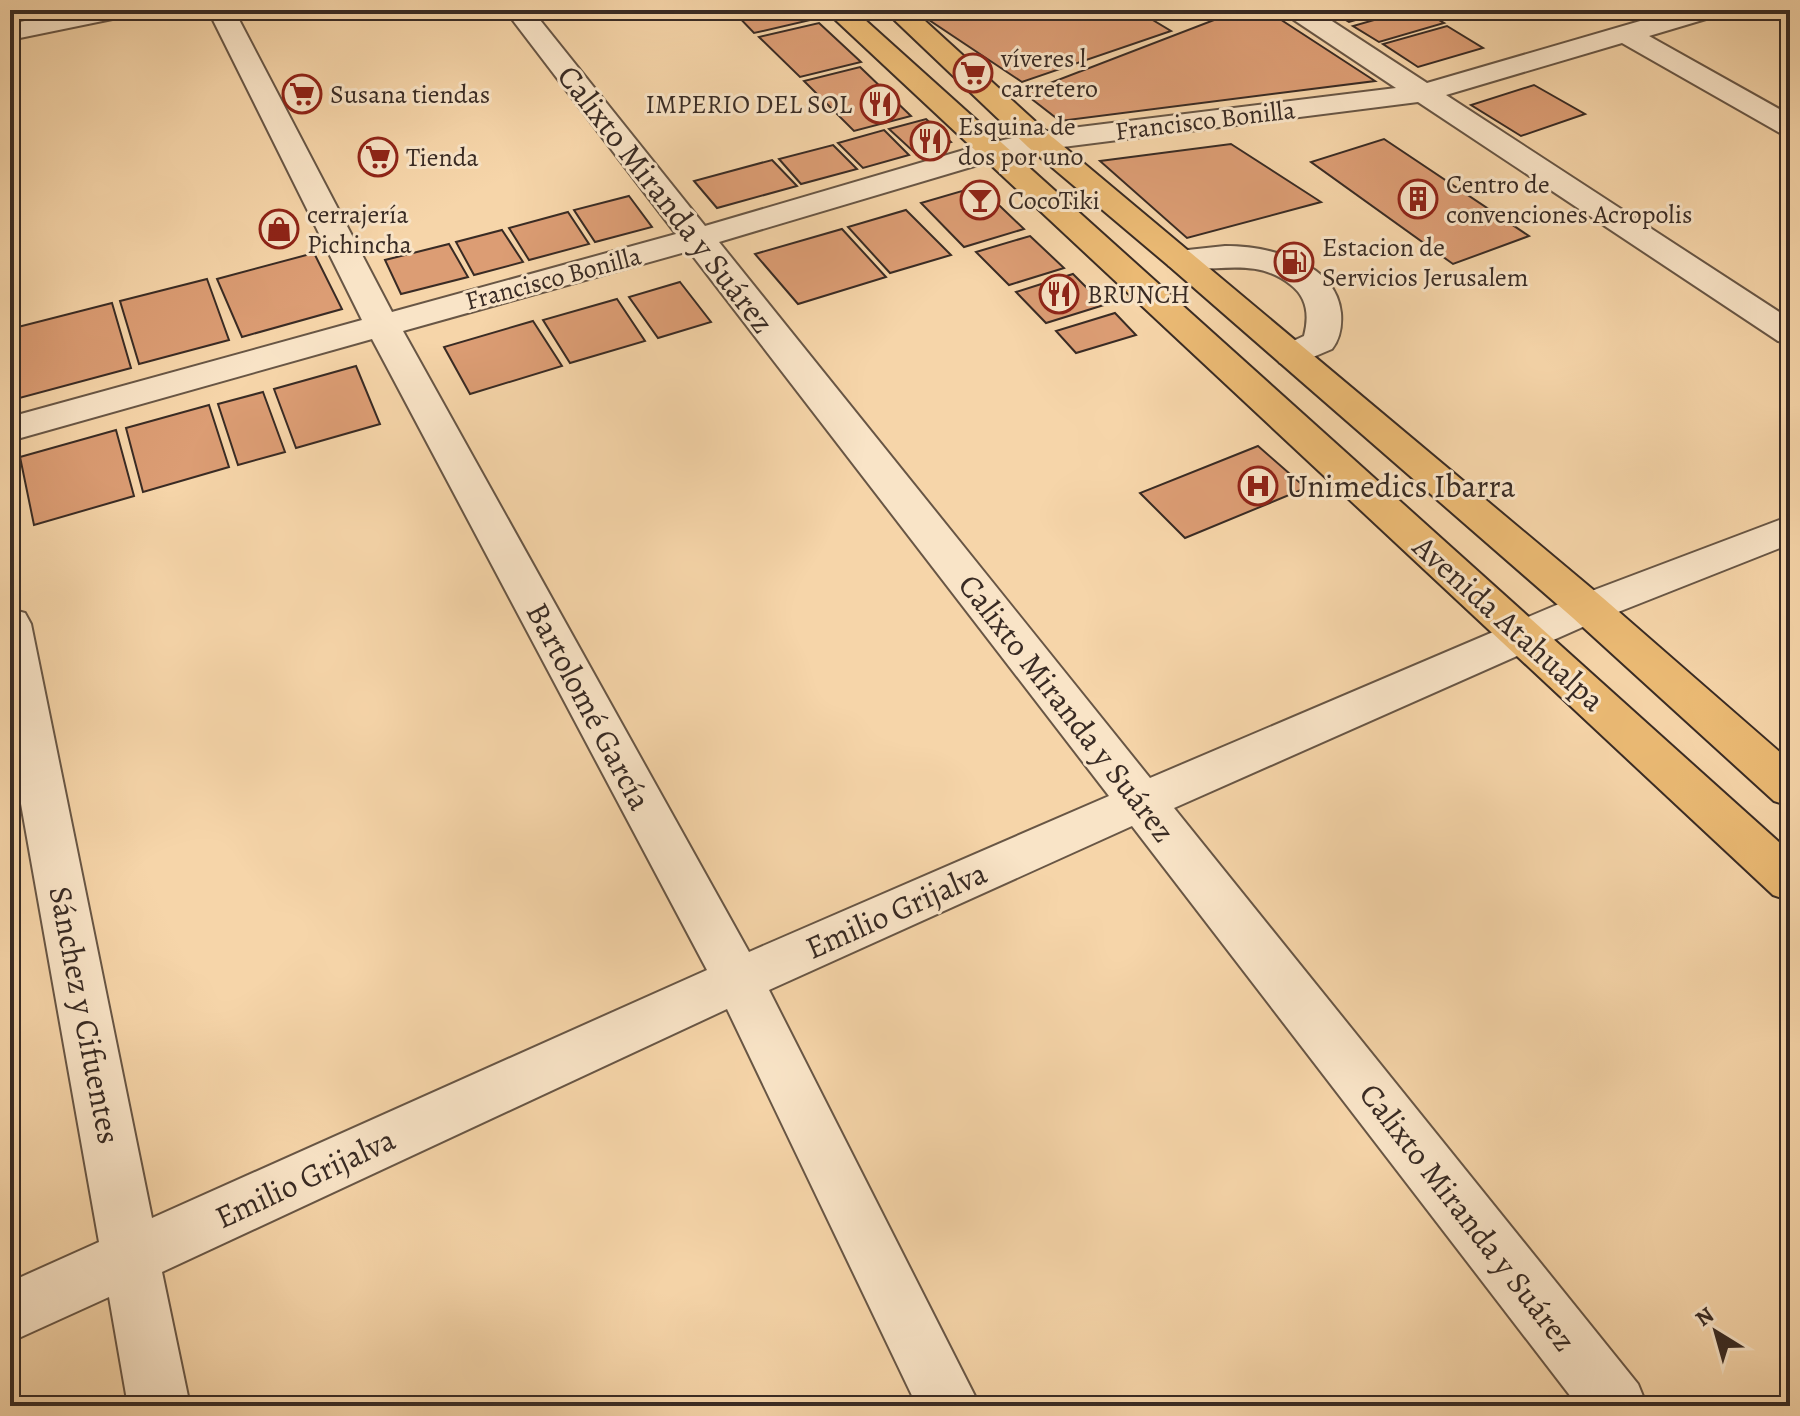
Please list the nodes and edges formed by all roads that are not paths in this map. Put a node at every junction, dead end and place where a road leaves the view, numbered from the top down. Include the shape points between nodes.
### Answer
1 (118, 10) edge
2 (221, 10) edge
3 (518, 10) edge
4 (838, 10) edge
5 (897, 10) edge
6 (1297, 10) edge
7 (1707, 10) edge
8 (10, 32) edge
9 (1626, 34) junction
10 (1422, 93) junction
11 (1790, 127) edge
12 (1039, 141) junction
13 (992, 151) junction
14 (698, 238) junction
15 (1181, 259) junction
16 (382, 325) junction
17 (1790, 334) edge
18 (1292, 355) junction
19 (10, 429) edge
20 (1790, 529) edge
21 (1588, 608) junction
22 (10, 624) edge
23 (1524, 636) junction
24 (1790, 788) edge
25 (1141, 802) junction
26 (1790, 881) edge
27 (738, 980) junction
28 (131, 1257) junction
29 (10, 1312) edge
30 (159, 1406) edge
31 (949, 1406) edge
32 (1616, 1406) edge

1 - 8 street
2 - 16 street, Bartolomé García
3 - 14 street, Calixto Miranda y Suárez
4 - 13 main road, Avenida Atahualpa
5 - 12 main road, Avenida Atahualpa
6 - 10 street
7 - 9 street, Francisco Bonilla
9 - 10 street, Francisco Bonilla
9 - 11 street
10 - 12 street, Francisco Bonilla
10 - 17 street
12 - 13 street, Francisco Bonilla
12 - 15 main road, Avenida Atahualpa
13 - 14 street, Francisco Bonilla
13 - 23 main road, Avenida Atahualpa
14 - 16 street, Francisco Bonilla
14 - 25 street, Calixto Miranda y Suárez
15 - 18 main road, Avenida Atahualpa
15 - 18 street via 1247,257 1270,261 1302,277 1319,295 1327,321 1320,342
16 - 19 street, Francisco Bonilla
16 - 27 street, Bartolomé García
18 - 21 main road, Avenida Atahualpa
20 - 21 street, Emilio Grijalva
21 - 23 street, Emilio Grijalva
21 - 24 main road, Avenida Atahualpa
22 - 28 street, Sánchez y Cifuentes
23 - 25 street, Emilio Grijalva
23 - 26 main road, Avenida Atahualpa
25 - 27 street, Emilio Grijalva
25 - 32 street, Calixto Miranda y Suárez
27 - 28 street, Emilio Grijalva
27 - 31 street, Bartolomé García
28 - 29 street, Emilio Grijalva
28 - 30 street, Sánchez y Cifuentes

